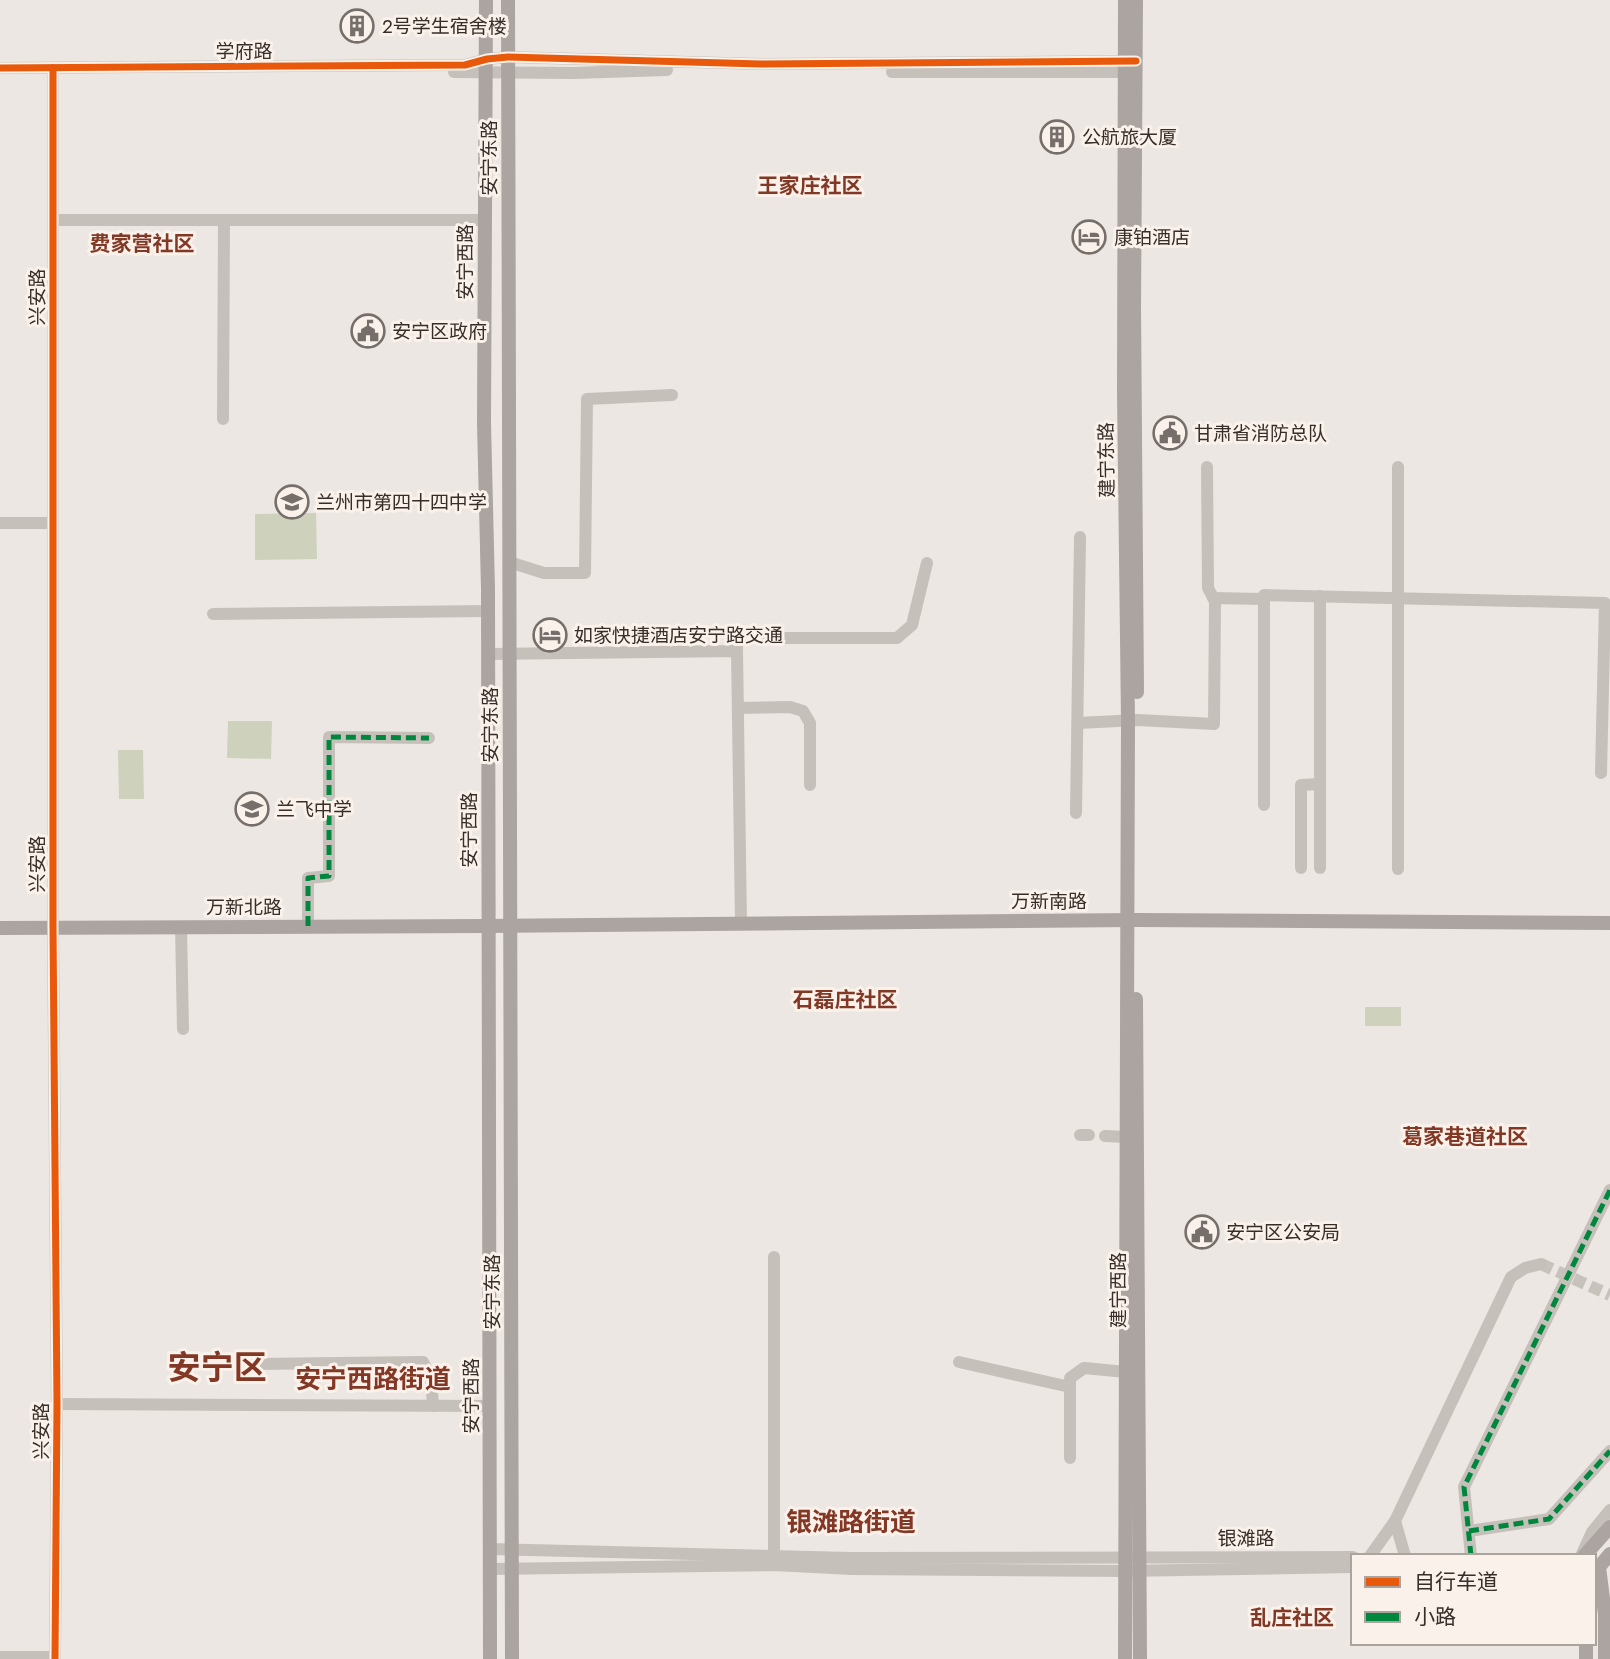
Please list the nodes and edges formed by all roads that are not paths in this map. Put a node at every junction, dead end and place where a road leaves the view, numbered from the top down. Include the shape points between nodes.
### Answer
1 (486, 0) edge
2 (508, 0) edge
3 (1125, 0) edge
4 (1136, 0) edge
5 (486, 18) junction
6 (508, 18) junction
7 (508, 57) junction
8 (487, 66) junction
9 (1131, 66) junction
10 (0, 68) edge
11 (53, 72) junction
12 (508, 73) junction
13 (0, 75) edge
14 (53, 220) junction
15 (224, 220) junction
16 (485, 220) junction
17 (672, 395) dead end
18 (223, 419) dead end
19 (1208, 467) dead end
20 (1398, 467) dead end
21 (0, 523) edge
22 (53, 523) junction
23 (1080, 537) dead end
24 (509, 562) junction
25 (927, 563) dead end
26 (1320, 596) junction
27 (1213, 598) junction
28 (1398, 598) junction
29 (1264, 599) junction
30 (488, 611) junction
31 (213, 614) dead end
32 (737, 651) junction
33 (488, 654) junction
34 (509, 654) junction
35 (738, 708) junction
36 (1133, 720) junction
37 (1078, 723) junction
38 (429, 738) dead end
39 (1601, 773) dead end
40 (810, 785) dead end
41 (1320, 785) junction
42 (1264, 805) dead end
43 (1076, 813) dead end
44 (1301, 868) dead end
45 (1320, 868) dead end
46 (1398, 869) dead end
47 (1133, 920) junction
48 (741, 923) junction
49 (1610, 923) edge
50 (308, 926) junction
51 (488, 926) junction
52 (510, 926) junction
53 (53, 927) junction
54 (181, 927) junction
55 (0, 928) edge
56 (183, 1030) dead end
57 (1105, 1136) dead end
58 (1126, 1137) junction
59 (1610, 1190) edge
60 (774, 1257) dead end
61 (1541, 1264) dead end
62 (960, 1362) dead end
63 (253, 1364) dead end
64 (1126, 1372) junction
65 (1070, 1387) junction
66 (57, 1404) junction
67 (433, 1406) junction
68 (490, 1406) junction
69 (1610, 1451) edge
70 (1070, 1458) dead end
71 (1610, 1510) edge
72 (490, 1511) junction
73 (511, 1511) junction
74 (1395, 1521) junction
75 (1610, 1527) edge
76 (1469, 1531) junction
77 (490, 1549) junction
78 (511, 1550) junction
79 (1371, 1554) edge
80 (1404, 1554) edge
81 (1471, 1554) edge
82 (1583, 1554) edge
83 (1584, 1554) edge
84 (1610, 1555) edge
85 (1351, 1557) edge
86 (773, 1561) junction
87 (1132, 1564) junction
88 (1351, 1567) edge
89 (1601, 1568) edge
90 (490, 1569) junction
91 (511, 1569) junction
92 (490, 1614) junction
93 (511, 1615) junction
94 (1608, 1627) edge
95 (0, 1657) edge
96 (55, 1658) edge
97 (490, 1659) edge
98 (512, 1659) edge
99 (1125, 1659) edge
100 (1140, 1659) edge
101 (1605, 1659) edge

1 - 5 main road, 安宁西路
2 - 6 main road, 安宁东路
3 - 9 main road, 建宁东路
4 - 9 main road, 建宁东路
5 - 6 main road via 495,22
5 - 8 main road, 安宁西路
6 - 7 main road, 安宁东路
7 - 8 street
7 - 9 street
7 - 12 main road, 安宁东路
8 - 11 street, 学府路
8 - 12 street, 学府路
8 - 16 main road, 安宁西路
9 - 12 street, 学府路
9 - 36 main road, 建宁东路
10 - 11 street, 学府路
11 - 13 street, 学府路
11 - 14 street, 兴安路
12 - 24 main road, 安宁东路
14 - 15 street
14 - 22 street, 兴安路
15 - 16 street
15 - 18 street
16 - 30 main road, 安宁西路
17 - 24 street via 587,399 585,573 544,573
19 - 27 street via 1208,588
20 - 28 street
21 - 22 street
22 - 53 street, 兴安路
23 - 37 street
24 - 34 main road, 安宁东路
25 - 32 street via 912,625 897,638 737,638
26 - 28 street
26 - 29 street via 1264,595
26 - 41 street
27 - 29 street
27 - 36 street via 1214,724
28 - 39 street via 1605,603
28 - 46 street
29 - 42 street
30 - 31 street
30 - 33 main road, 安宁西路
32 - 34 street
32 - 35 street
33 - 34 street
33 - 51 main road, 安宁西路
34 - 52 main road, 安宁东路
35 - 40 street via 803,711 810,723
35 - 48 street
36 - 37 street
36 - 47 main road, 建宁东路
37 - 43 street
38 - 50 street via 329,737 329,876 308,878
41 - 44 street via 1301,785
41 - 45 street
47 - 48 main road, 万新南路
47 - 49 main road, 万新南路
47 - 58 main road, 建宁西路
47 - 87 main road, 建宁西路
48 - 52 main road, 万新南路
50 - 51 main road, 万新北路
50 - 54 main road, 万新北路
51 - 52 main road, 万新南路
51 - 68 main road, 安宁西路
52 - 73 main road, 安宁东路
53 - 54 main road, 万新北路
53 - 55 main road, 万新北路
53 - 66 street, 兴安路
54 - 56 street
57 - 58 street
58 - 64 main road, 建宁西路
59 - 76 street via 1464,1487
60 - 86 street
61 - 74 street via 1511,1277
62 - 65 street
63 - 67 street via 423,1362 431,1377
64 - 65 street via 1084,1368 1070,1378
64 - 87 main road, 建宁西路
65 - 70 street
66 - 67 street
66 - 96 street, 兴安路
67 - 68 street
68 - 72 main road, 安宁西路
69 - 76 street via 1549,1519
71 - 82 street via 1592,1532
72 - 73 main road via 498,1515
72 - 77 main road, 安宁西路
73 - 78 main road, 安宁东路
74 - 79 street
74 - 80 street
75 - 83 main road
76 - 81 street
77 - 78 street
77 - 90 main road, 安宁西路
78 - 86 street
78 - 91 main road, 安宁东路
84 - 89 main road
85 - 87 street, 银滩路
86 - 87 street via 851,1558
86 - 91 street
87 - 88 street, 银滩路
87 - 99 main road, 建宁西路
87 - 100 main road, 建宁西路
89 - 94 main road
90 - 91 street
90 - 92 main road, 安宁西路
91 - 93 main road, 安宁东路
92 - 93 main road via 500,1607
92 - 97 main road, 安宁西路
93 - 98 main road, 安宁东路
94 - 101 main road
95 - 96 street

